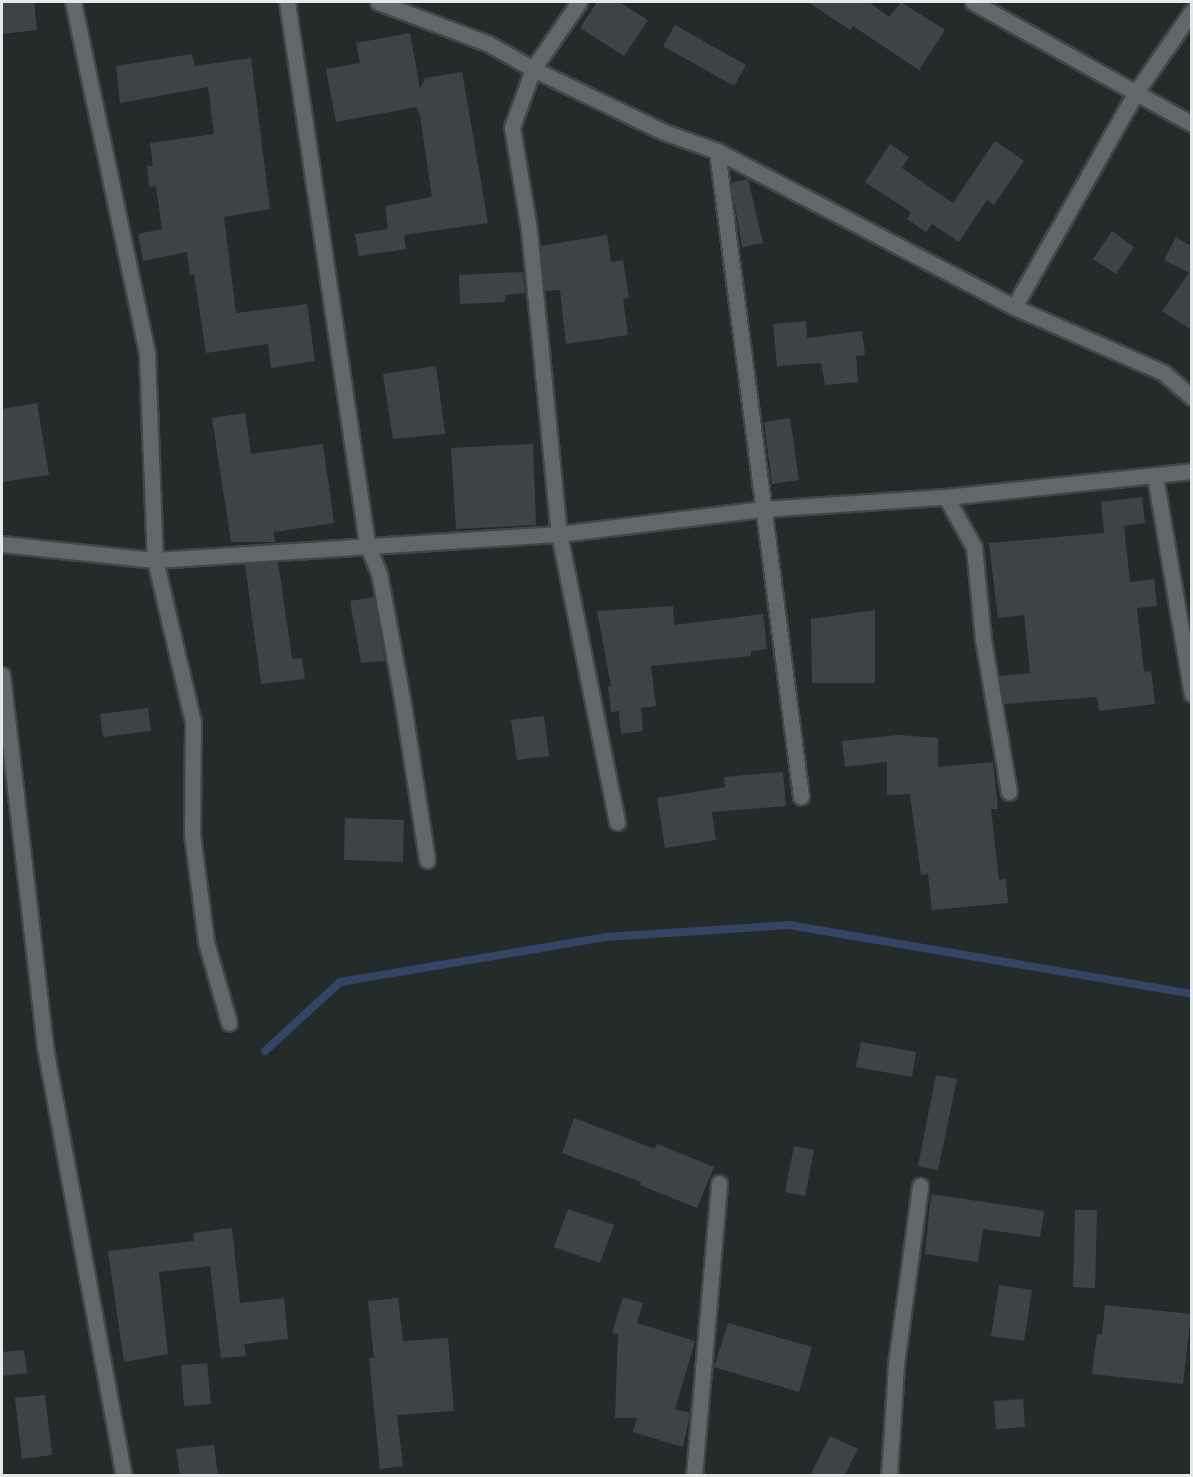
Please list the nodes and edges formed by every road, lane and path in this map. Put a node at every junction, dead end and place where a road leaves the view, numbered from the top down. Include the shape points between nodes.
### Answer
1 (73, 2) edge
2 (287, 2) edge
3 (378, 2) edge
4 (579, 2) edge
5 (973, 2) edge
6 (1191, 11) edge
7 (533, 69) junction
8 (1136, 92) junction
9 (1191, 124) edge
10 (717, 151) junction
11 (1014, 307) junction
12 (1191, 397) edge
13 (1191, 471) edge
14 (1155, 476) junction
15 (946, 497) junction
16 (763, 508) junction
17 (559, 534) junction
18 (2, 544) edge
19 (368, 544) junction
20 (155, 560) junction
21 (2, 675) edge
22 (1191, 694) edge
23 (1009, 792) dead end
24 (801, 797) dead end
25 (617, 822) dead end
26 (427, 860) dead end
27 (229, 1023) dead end
28 (719, 1184) dead end
29 (920, 1186) dead end
30 (124, 1476) edge
31 (694, 1476) edge
32 (889, 1476) edge

1 - 20 street via 147,354
2 - 19 street
3 - 7 street via 489,44
4 - 7 street
5 - 8 street
6 - 8 street
7 - 10 street via 664,132
7 - 17 street via 512,127 529,230
8 - 9 street
8 - 11 street
10 - 11 street
10 - 16 street
11 - 12 street via 1164,373
13 - 14 street
14 - 15 street
14 - 22 street
15 - 16 street
15 - 23 street via 974,547 983,639
16 - 17 street
16 - 24 street
17 - 19 street
17 - 25 street
18 - 20 street
19 - 20 street
19 - 26 street via 379,573
20 - 27 street via 193,722 192,834 206,942
21 - 30 street via 45,1047
28 - 31 street
29 - 32 street via 896,1364

